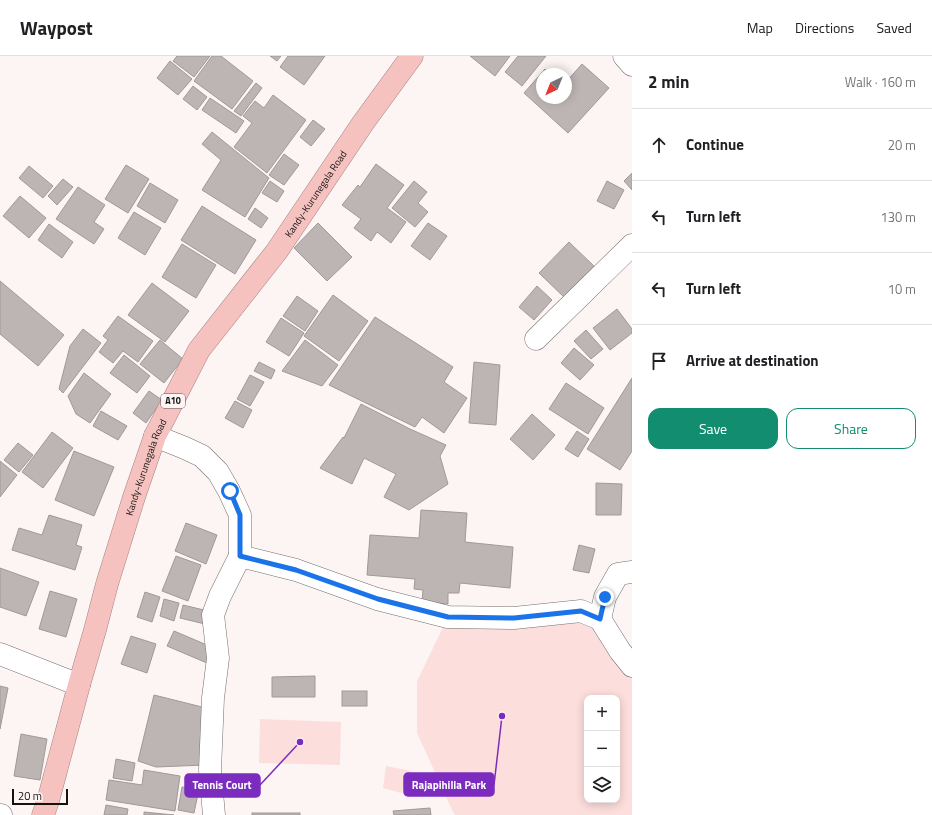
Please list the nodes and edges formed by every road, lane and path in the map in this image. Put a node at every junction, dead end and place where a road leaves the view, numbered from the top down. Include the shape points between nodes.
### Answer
1 (412, 56) edge
2 (624, 56) edge
3 (632, 65) edge
4 (632, 246) edge
5 (536, 339) dead end
6 (155, 436) junction
7 (240, 556) junction
8 (632, 572) edge
9 (600, 619) junction
10 (0, 654) edge
11 (632, 666) edge
12 (79, 685) junction
13 (47, 810) edge
14 (214, 815) edge

1 - 6 highway, Kandy-Kurunegala Road / A10 via 363,123 277,251 199,350
2 - 3 street
4 - 5 street
6 - 7 street via 202,456 218,472 230,491 240,515
6 - 12 highway, Kandy-Kurunegala Road / A10 via 118,545
7 - 9 street via 296,570 378,599 448,617 514,618 581,611
7 - 14 street via 213,615 218,658 213,698 210,770
8 - 9 street via 618,574 605,597
9 - 11 street
10 - 12 street
12 - 13 highway, Kandy-Kurunegala Road / A10

